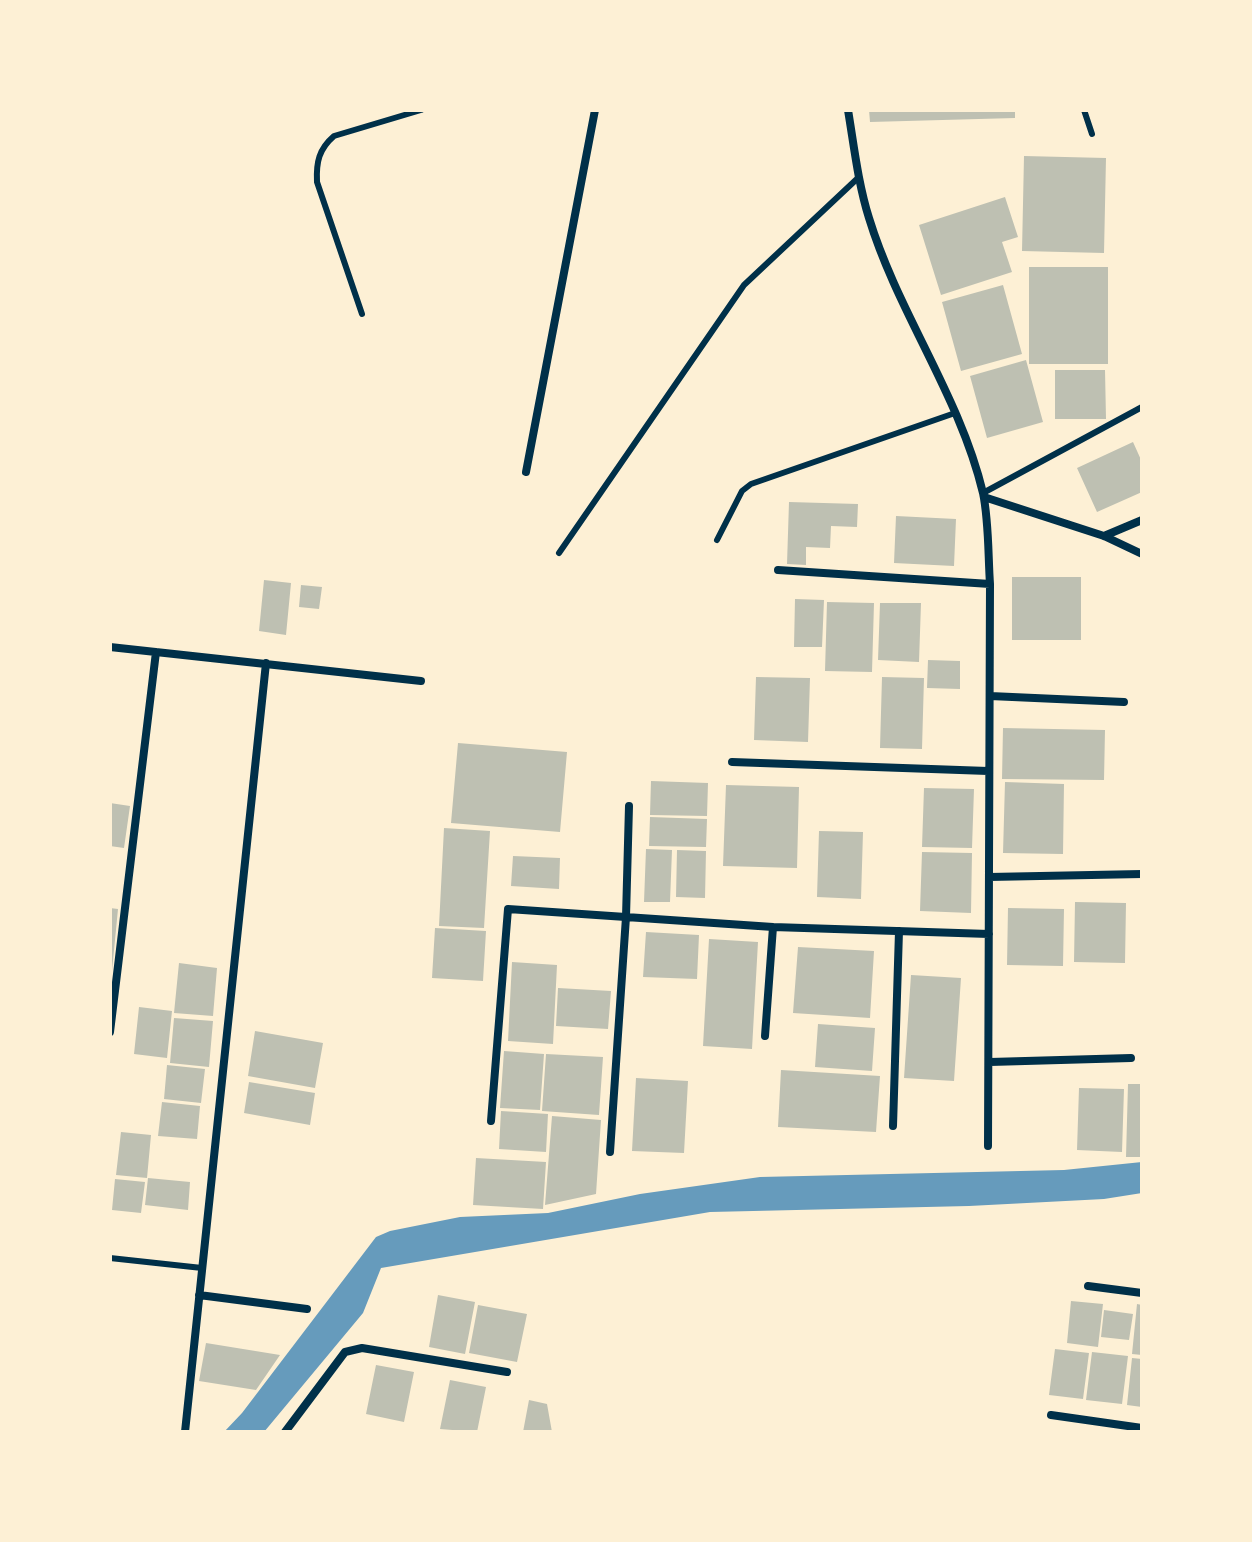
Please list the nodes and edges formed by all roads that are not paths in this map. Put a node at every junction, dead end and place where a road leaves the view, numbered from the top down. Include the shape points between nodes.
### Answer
1 (421, 110) edge
2 (595, 110) edge
3 (848, 110) edge
4 (1084, 110) edge
5 (1092, 134) dead end
6 (859, 177) junction
7 (362, 314) dead end
8 (1142, 407) edge
9 (955, 413) junction
10 (526, 472) dead end
11 (983, 495) junction
12 (1142, 520) edge
13 (1104, 536) junction
14 (717, 540) dead end
15 (559, 553) dead end
16 (1142, 554) edge
17 (778, 570) dead end
18 (990, 584) junction
19 (110, 647) edge
20 (156, 652) junction
21 (266, 663) junction
22 (421, 681) dead end
23 (990, 696) junction
24 (1124, 702) dead end
25 (732, 762) dead end
26 (988, 771) junction
27 (629, 806) dead end
28 (1142, 874) edge
29 (989, 877) junction
30 (626, 917) junction
31 (773, 927) junction
32 (899, 931) junction
33 (989, 934) junction
34 (110, 1032) edge
35 (765, 1036) dead end
36 (1131, 1058) dead end
37 (990, 1062) junction
38 (491, 1121) dead end
39 (893, 1126) dead end
40 (988, 1146) dead end
41 (610, 1152) dead end
42 (110, 1258) edge
43 (202, 1268) junction
44 (1088, 1286) dead end
45 (1142, 1293) edge
46 (199, 1295) junction
47 (307, 1309) dead end
48 (507, 1372) dead end
49 (1051, 1415) dead end
50 (1142, 1428) edge
51 (185, 1432) edge
52 (285, 1432) edge

1 - 7 lane via 334,136 316,165 317,182
2 - 10 street
3 - 6 street
4 - 5 lane
6 - 9 street via 869,219
6 - 15 lane via 744,285
8 - 11 lane
9 - 11 street
9 - 14 lane via 751,484 742,491
11 - 13 street
11 - 18 street
12 - 13 street
13 - 16 street
17 - 18 street
18 - 23 street
19 - 20 street
20 - 21 street
20 - 34 street
21 - 22 street
21 - 43 street
23 - 24 street
23 - 26 street
25 - 26 street
26 - 29 street
27 - 30 street
28 - 29 street
29 - 33 street
30 - 31 street
30 - 38 street via 508,909
30 - 41 street
31 - 32 street
31 - 35 street
32 - 33 street
32 - 39 street
33 - 37 street
36 - 37 street
37 - 40 street
42 - 43 lane
43 - 46 street
44 - 45 street
46 - 47 street
46 - 51 street
48 - 52 street via 362,1348 345,1352
49 - 50 street

